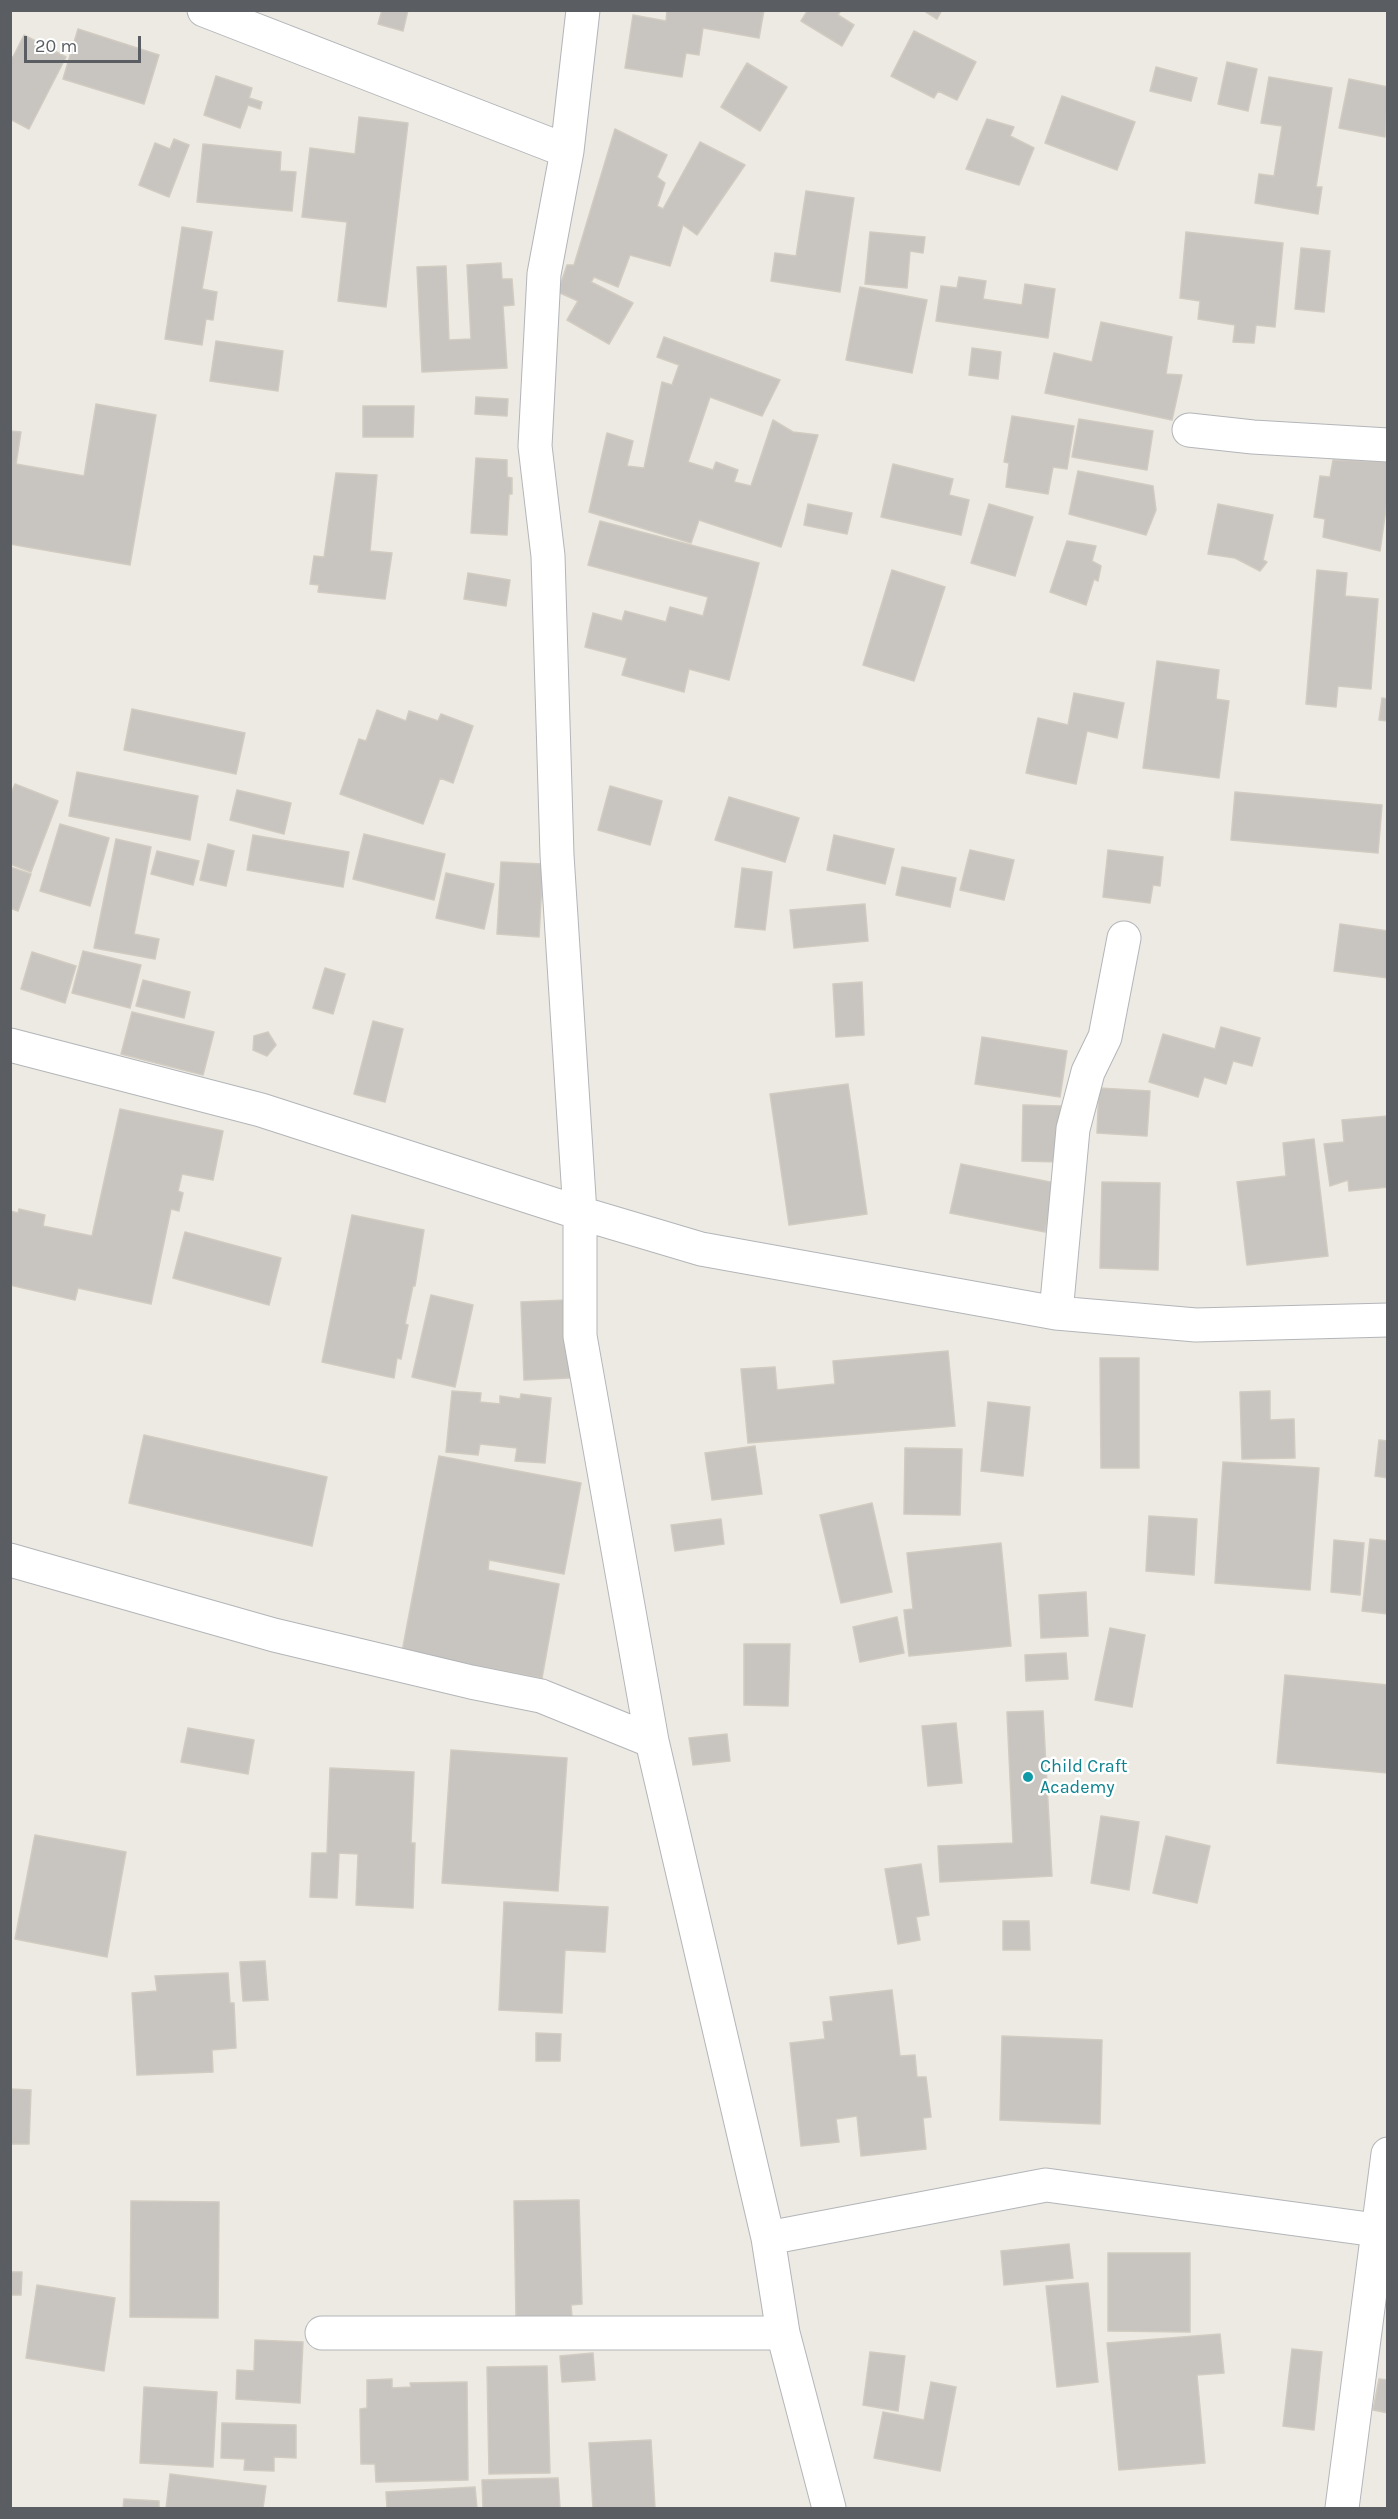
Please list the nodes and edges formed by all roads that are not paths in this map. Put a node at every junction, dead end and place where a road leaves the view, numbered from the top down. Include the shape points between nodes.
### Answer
1 (204, 10) edge
2 (583, 10) edge
3 (567, 151) junction
4 (1189, 430) dead end
5 (1388, 445) edge
6 (1124, 938) dead end
7 (10, 1045) edge
8 (580, 1213) junction
9 (1056, 1313) junction
10 (1388, 1320) edge
11 (10, 1560) edge
12 (652, 1741) junction
13 (1388, 2154) edge
14 (1376, 2230) junction
15 (768, 2238) junction
16 (322, 2333) dead end
17 (783, 2333) junction
18 (829, 2508) edge
19 (1342, 2508) edge

1 - 3 street
2 - 3 street
3 - 8 street via 544,274 535,446 548,556 557,855
4 - 5 street via 1253,438
6 - 9 street via 1105,1037 1088,1072 1073,1129
7 - 8 street via 261,1110
8 - 9 street via 701,1249
8 - 12 street via 580,1336
9 - 10 street via 1197,1325
11 - 12 street via 273,1635 541,1696
12 - 15 street
13 - 14 street
14 - 15 street via 1046,2185
14 - 19 street
15 - 17 street
16 - 17 street
17 - 18 street

